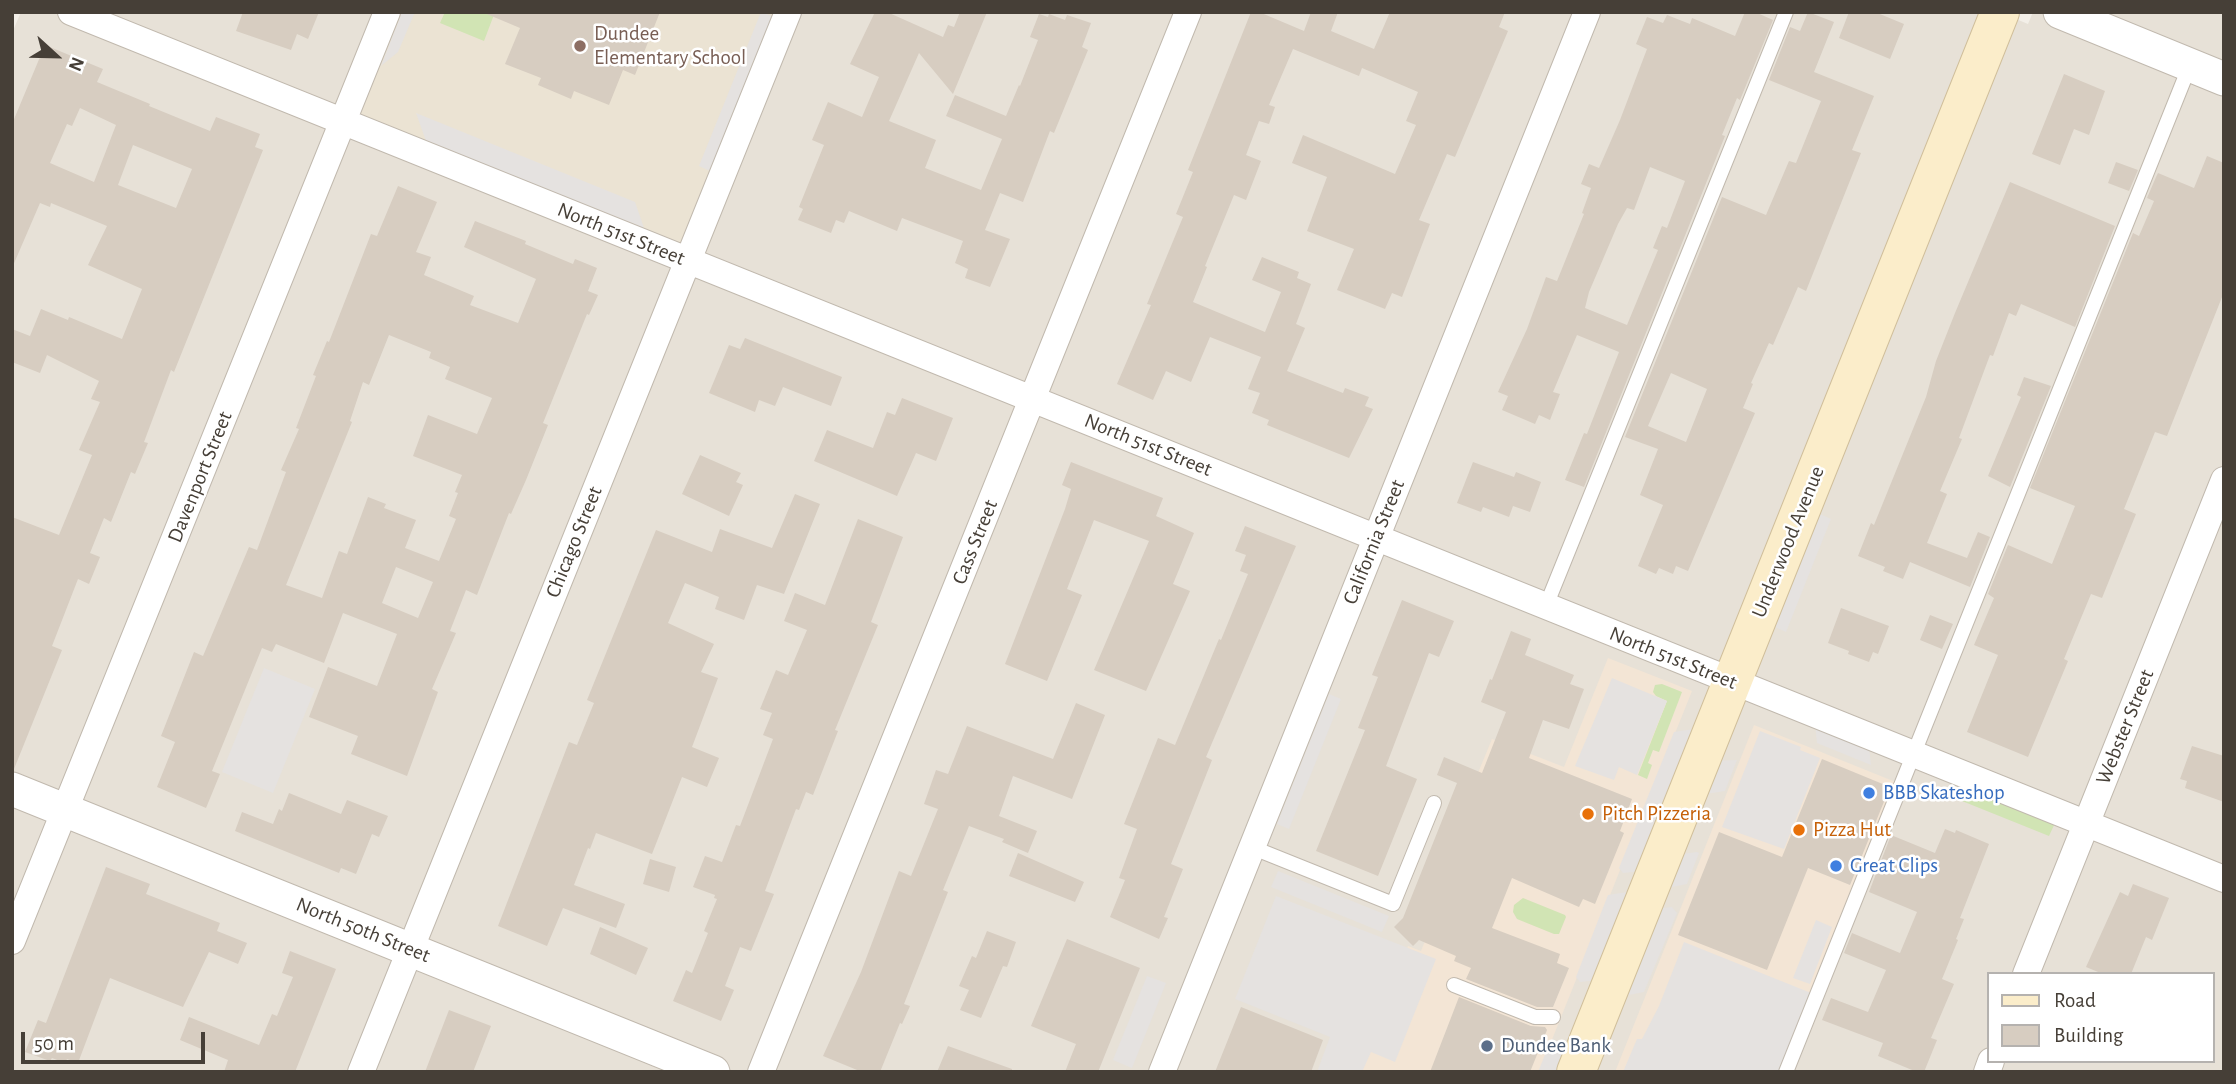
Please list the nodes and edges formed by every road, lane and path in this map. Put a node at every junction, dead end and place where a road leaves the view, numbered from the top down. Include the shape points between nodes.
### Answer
1 (71, 12) edge
2 (387, 12) edge
3 (788, 12) edge
4 (1188, 12) edge
5 (1587, 12) edge
6 (1786, 12) edge
7 (2000, 12) edge
8 (2060, 12) edge
9 (2190, 65) junction
10 (2224, 79) edge
11 (343, 122) junction
12 (687, 261) junction
13 (1032, 399) junction
14 (2224, 480) edge
15 (1376, 537) junction
16 (1546, 606) junction
17 (1731, 681) junction
18 (1913, 753) junction
19 (12, 789) edge
20 (1434, 803) dead end
21 (65, 810) junction
22 (2087, 824) junction
23 (1251, 847) junction
24 (2224, 878) edge
25 (12, 942) edge
26 (411, 949) junction
27 (2027, 972) edge
28 (1454, 985) dead end
29 (1553, 1017) dead end
30 (361, 1072) edge
31 (713, 1072) edge
32 (761, 1072) edge
33 (1161, 1072) edge
34 (1576, 1072) edge
35 (1786, 1072) edge

1 - 11 street, North 51st Street
2 - 11 street, Davenport Street
3 - 12 street, Chicago Street
4 - 13 street, Cass Street
5 - 15 street, California Street
6 - 16 lane
7 - 17 main road, Underwood Avenue
8 - 9 street
9 - 10 street
9 - 18 lane
11 - 12 street, North 51st Street
11 - 21 street, Davenport Street
12 - 13 street, North 51st Street
12 - 26 street, Chicago Street
13 - 15 street, North 51st Street
13 - 32 street, Cass Street
14 - 22 street, Webster Street
15 - 16 street, North 51st Street
15 - 23 street, California Street
16 - 17 street, North 51st Street
17 - 18 street, North 51st Street
17 - 34 main road, Underwood Avenue
18 - 22 street, North 51st Street
18 - 35 lane
19 - 21 street, North 50th Street
20 - 23 lane via 1393,904
21 - 25 street, Davenport Street
21 - 26 street, North 50th Street
22 - 24 street, North 51st Street
22 - 27 street, Webster Street
23 - 33 street, California Street
26 - 30 street, Chicago Street
26 - 31 street, North 50th Street
28 - 29 lane via 1535,1017

